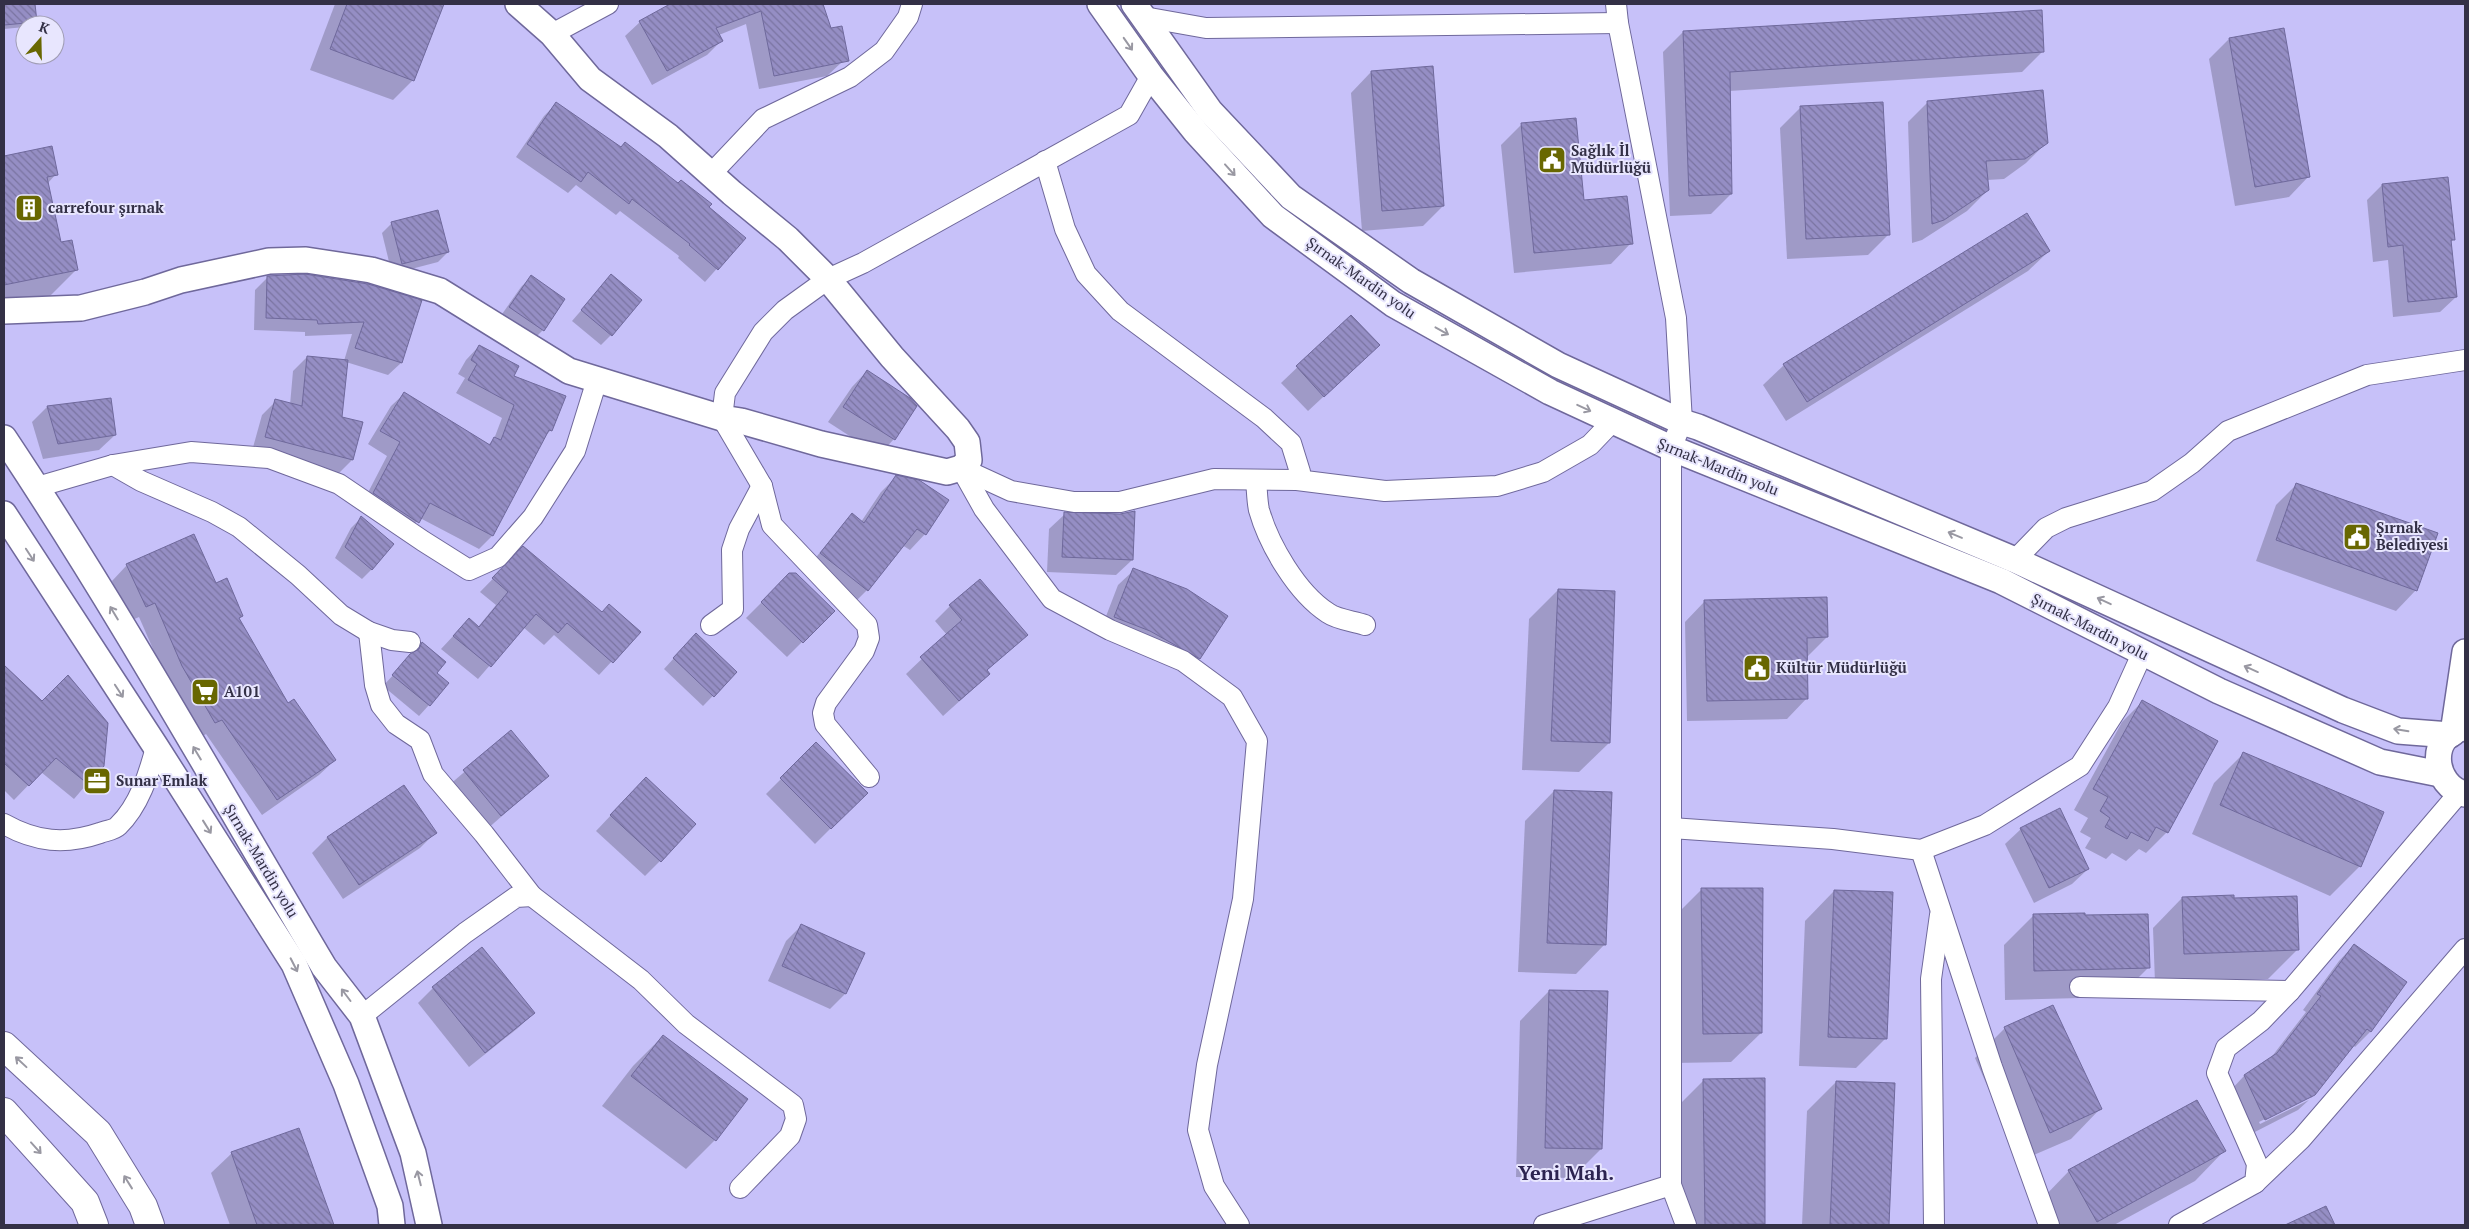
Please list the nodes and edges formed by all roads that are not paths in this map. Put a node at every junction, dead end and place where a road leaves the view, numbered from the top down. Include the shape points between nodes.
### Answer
1 (518, 4) edge
2 (608, 4) edge
3 (912, 4) edge
4 (1100, 4) edge
5 (1139, 10) edge
6 (1617, 13) edge
7 (552, 34) junction
8 (1151, 76) junction
9 (1045, 161) junction
10 (711, 174) junction
11 (828, 279) junction
12 (4, 312) edge
13 (2465, 360) edge
14 (597, 380) junction
15 (722, 418) junction
16 (1613, 421) junction
17 (1682, 422) junction
18 (4, 438) edge
19 (1671, 448) junction
20 (113, 465) junction
21 (961, 468) junction
22 (1256, 480) junction
23 (1298, 480) junction
24 (762, 486) junction
25 (37, 487) junction
26 (4, 514) edge
27 (2015, 560) junction
28 (711, 624) dead end
29 (1365, 624) dead end
30 (369, 632) junction
31 (410, 642) dead end
32 (2465, 652) edge
33 (2142, 654) junction
34 (2456, 732) edge
35 (156, 747) junction
36 (2440, 774) junction
37 (869, 777) dead end
38 (2462, 794) edge
39 (4, 824) edge
40 (1671, 828) junction
41 (1921, 850) junction
42 (532, 896) junction
43 (1941, 910) junction
44 (2465, 949) edge
45 (2080, 987) dead end
46 (2290, 990) junction
47 (362, 1016) junction
48 (4, 1046) edge
49 (4, 1112) edge
50 (2255, 1184) junction
51 (1671, 1185) junction
52 (740, 1188) dead end
53 (94, 1225) edge
54 (150, 1225) edge
55 (392, 1225) edge
56 (429, 1225) edge
57 (1239, 1225) edge
58 (1544, 1225) edge
59 (1686, 1225) edge
60 (1934, 1225) edge
61 (2049, 1225) edge
62 (2180, 1225) edge

1 - 7 street
2 - 7 street
3 - 10 street via 908,17 884,51 850,77 763,118
4 -> 8 street, Şırnak-Mardin yolu
5 - 6 street via 1206,28
5 - 17 street, Şırnak-Mardin yolu via 1210,111 1291,197 1419,286 1558,365
6 - 17 street via 1676,318
7 - 10 street via 590,79 668,136
8 - 9 street via 1129,115
8 -> 16 street, Şırnak-Mardin yolu via 1195,131 1273,216 1394,304 1550,392
9 - 11 street via 863,263
9 - 23 street via 1065,229 1086,274 1120,311 1264,418 1291,443 1300,472
10 - 11 street via 788,239
11 - 15 street via 786,310 763,332 725,393
11 - 21 street via 967,442 969,460
12 - 14 street via 82,308 181,280 269,261 306,260 371,270 440,290 569,371
13 - 27 street via 2367,375 2228,431 2192,463 2152,491 2066,518 2046,528
14 - 15 street
14 - 20 street via 575,451 533,517 498,557 469,570 339,484 268,458 191,452
15 - 21 street via 947,472
15 - 24 street
16 - 19 street, Şırnak-Mardin yolu
16 - 23 street via 1590,445 1543,472 1497,486 1385,490
17 - 19 street
27 -> 17 street, Şırnak-Mardin yolu
18 - 25 street, Şırnak-Mardin yolu
19 - 33 street, Şırnak-Mardin yolu via 2001,581
19 - 40 street
20 - 25 street
20 - 30 street via 239,527 341,615
21 - 22 street via 1011,492 1074,502 1120,502 1214,480
21 - 57 street via 984,509 1052,598 1110,630 1183,661 1232,697 1257,742 1243,900 1208,1065 1198,1130 1214,1186
22 - 23 street
22 - 29 street via 1259,509 1272,544 1297,582 1330,615
24 - 28 street via 739,529 732,550 733,610
24 - 37 street via 772,526 867,625 869,638 864,651 826,703 823,713 825,724
47 -> 25 street, Şırnak-Mardin yolu via 324,967
26 -> 35 street, Şırnak-Mardin yolu
34 -> 27 street, Şırnak-Mardin yolu via 2398,731 2343,710
30 - 31 street
30 - 42 street via 375,685 381,705 396,724 420,740 433,774
32 - 34 street
33 - 36 street, Şırnak-Mardin yolu via 2270,715 2380,762
33 - 41 street via 2118,707 2080,766 1985,825
34 - 36 street via 2443,743 2439,753
35 - 39 street via 148,777 117,827 79,840 47,840
35 -> 55 street, Şırnak-Mardin yolu via 294,964 346,1084 390,1206
36 - 38 street via 2451,788
38 - 46 street
40 - 41 street via 1833,839
40 - 51 street
41 - 43 street
42 - 47 street via 516,897 501,907
42 - 52 street via 642,980 686,1024 793,1105 796,1119 790,1136
43 - 60 street via 1931,979
43 - 61 street via 1992,1067
44 - 50 street via 2301,1139
45 - 46 street
46 - 50 street via 2261,1021 2226,1048 2217,1073 2257,1164
56 -> 47 street, Şırnak-Mardin yolu via 413,1153
54 -> 48 highway via 143,1206 98,1133
49 -> 53 highway via 84,1202
50 - 62 street
51 - 58 street
51 - 59 street

